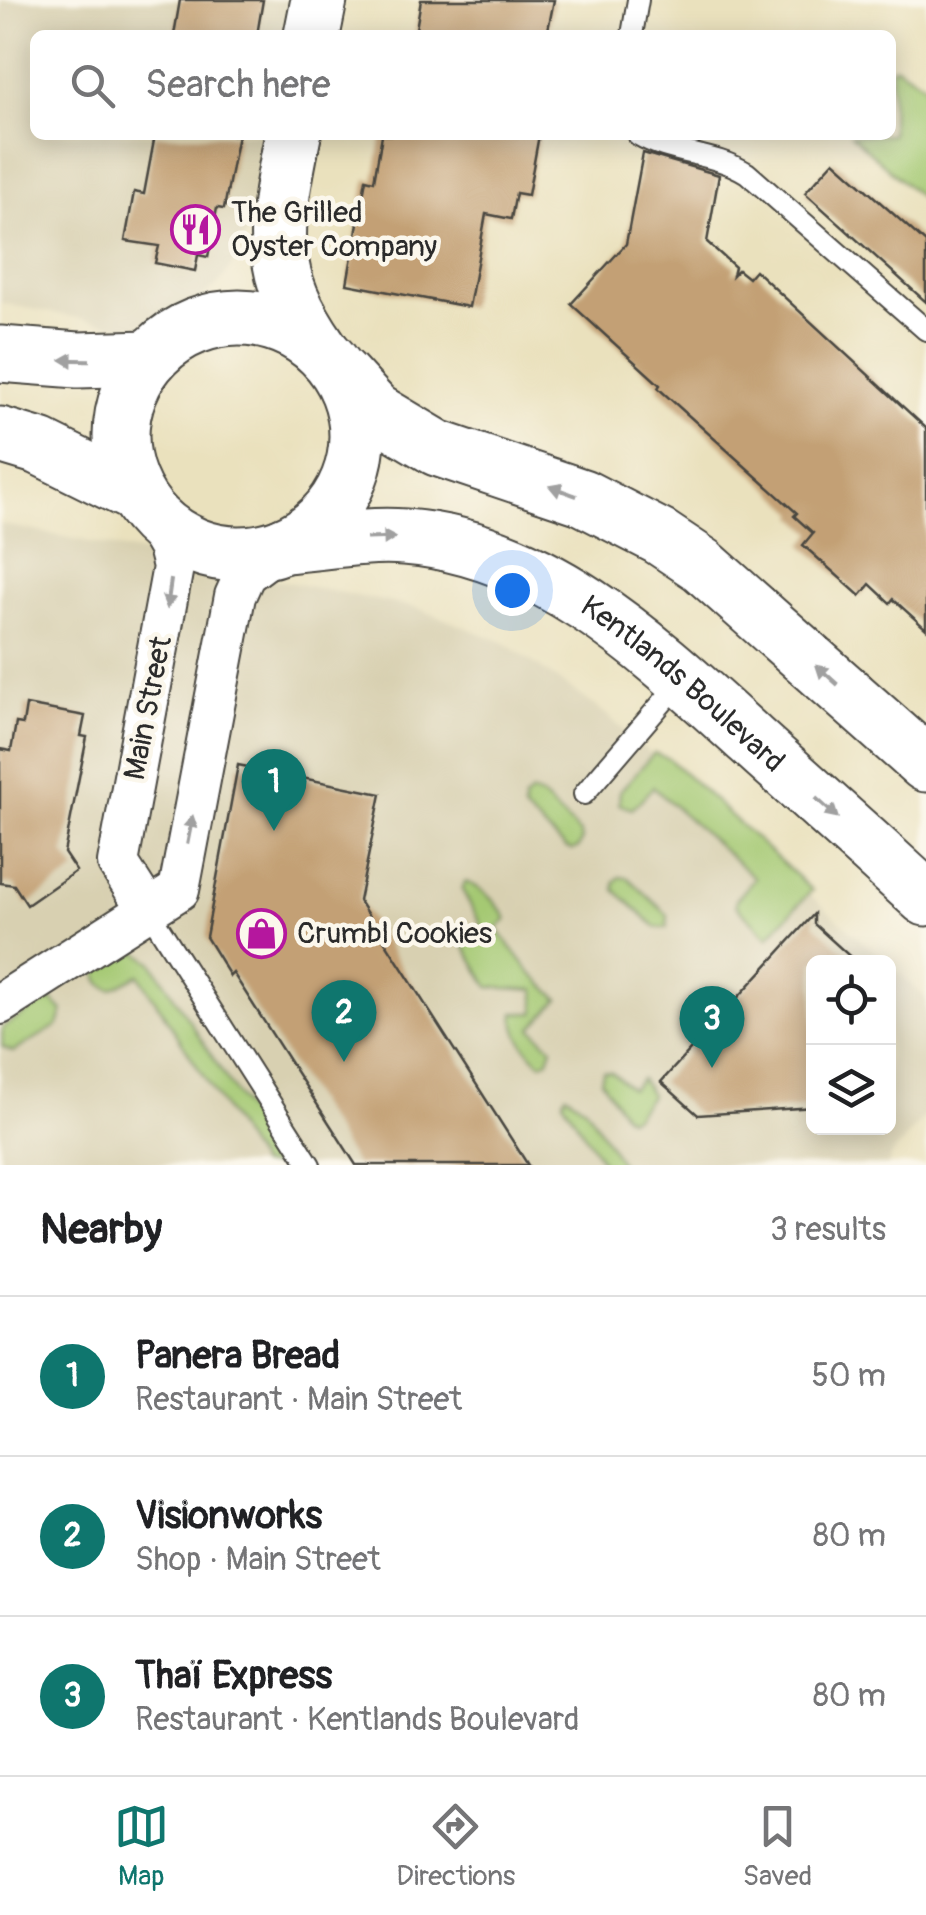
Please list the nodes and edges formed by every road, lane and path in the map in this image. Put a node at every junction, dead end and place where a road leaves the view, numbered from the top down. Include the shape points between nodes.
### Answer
1 (319, 0) edge
2 (638, 0) edge
3 (313, 30) edge
4 (633, 30) edge
5 (292, 140) edge
6 (650, 140) edge
7 (280, 203) junction
8 (926, 330) edge
9 (164, 346) junction
10 (0, 354) edge
11 (330, 361) junction
12 (0, 435) edge
13 (139, 499) junction
14 (284, 546) junction
15 (683, 678) junction
16 (926, 764) edge
17 (584, 794) dead end
18 (926, 898) edge
19 (148, 910) junction
20 (0, 1004) edge
21 (310, 1165) edge

1 - 3 street
2 - 4 lane
5 - 7 street
6 - 8 lane via 718,158 761,182
7 - 9 street via 246,277
7 - 11 street via 284,286
9 -> 10 street via 78,360
9 - 11 street via 211,321 258,320 300,334
9 - 13 street via 129,394 120,437
11 - 14 street via 357,421 354,465 334,507
16 -> 11 street via 702,564 582,497 437,448 375,411
12 - 13 street via 40,447
13 - 14 street via 181,539 214,551 244,554
13 -> 19 street, Main Street via 168,547 172,567 118,864
14 -> 15 street, Kentlands Boulevard via 407,537 468,549 538,574 611,619
19 -> 14 street via 179,890 244,574
15 - 17 lane
15 -> 18 street, Kentlands Boulevard
19 - 20 street
19 - 21 lane

